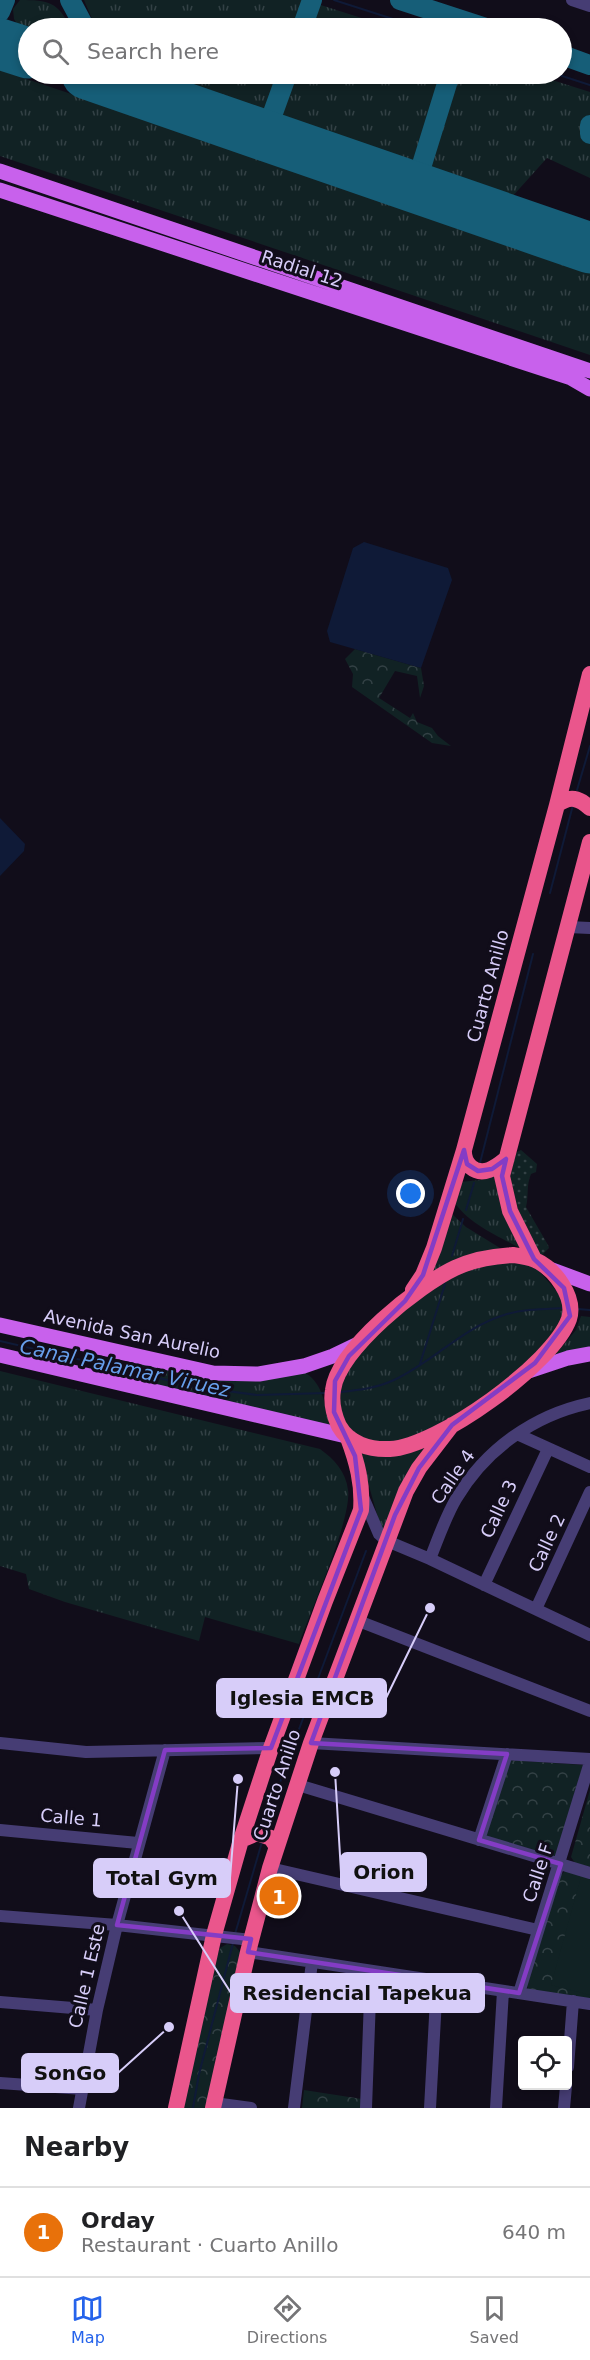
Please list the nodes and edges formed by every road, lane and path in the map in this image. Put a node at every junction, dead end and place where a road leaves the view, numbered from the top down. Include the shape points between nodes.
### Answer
1 (572, 0) edge
2 (590, 6) edge
3 (0, 171) edge
4 (0, 190) edge
5 (590, 371) edge
6 (590, 389) edge
7 (590, 674) edge
8 (557, 805) junction
9 (590, 808) edge
10 (590, 842) edge
11 (567, 927) junction
12 (590, 928) edge
13 (464, 1150) junction
14 (506, 1159) junction
15 (540, 1264) junction
16 (590, 1284) edge
17 (405, 1301) junction
18 (0, 1325) edge
19 (360, 1343) junction
20 (590, 1354) edge
21 (0, 1355) edge
22 (526, 1372) junction
23 (590, 1403) edge
24 (452, 1425) junction
25 (517, 1434) junction
26 (347, 1437) junction
27 (548, 1449) junction
28 (590, 1467) edge
29 (590, 1492) edge
30 (362, 1494) junction
31 (387, 1541) junction
32 (430, 1558) junction
33 (486, 1581) junction
34 (538, 1605) junction
35 (356, 1620) junction
36 (589, 1633) edge
37 (590, 1711) edge
38 (0, 1743) edge
39 (311, 1743) junction
40 (271, 1748) junction
41 (165, 1750) junction
42 (507, 1754) junction
43 (590, 1761) edge
44 (298, 1785) junction
45 (0, 1830) edge
46 (266, 1832) junction
47 (479, 1840) junction
48 (138, 1843) junction
49 (561, 1864) junction
50 (270, 1868) junction
51 (590, 1873) edge
52 (0, 1916) edge
53 (117, 1925) junction
54 (538, 1930) junction
55 (220, 1936) junction
56 (246, 1943) junction
57 (312, 1962) junction
58 (371, 1971) junction
59 (437, 1981) junction
60 (503, 1991) junction
61 (519, 1993) junction
62 (573, 2001) junction
63 (0, 2002) edge
64 (590, 2004) edge
65 (97, 2010) junction
66 (570, 2036) edge
67 (0, 2083) edge
68 (83, 2089) junction
69 (566, 2090) edge
70 (214, 2106) edge
71 (79, 2108) edge
72 (176, 2108) edge
73 (251, 2108) edge
74 (294, 2108) edge
75 (366, 2108) edge
76 (430, 2108) edge
77 (496, 2108) edge
78 (564, 2108) edge

1 - 2 street
3 - 5 main road, Radial 12
4 - 6 main road, Radial 12 via 571,378
7 - 8 highway, Cuarto Anillo
8 - 9 highway via 572,798
8 - 13 highway, Cuarto Anillo
10 - 11 highway
11 - 12 street
11 - 14 highway
13 - 14 highway via 467,1164 478,1171 492,1169
13 - 17 highway, Cuarto Anillo via 434,1248 423,1275
14 - 15 highway via 502,1176 510,1211
15 - 16 main road
15 - 17 highway via 513,1255 475,1260 437,1277
15 - 22 highway via 568,1296 570,1309 568,1321 550,1347
17 - 19 highway
18 - 19 main road, Avenida San Aurelio via 213,1373 259,1374 304,1366
19 - 26 highway, Cuarto Anillo via 339,1373 333,1397 337,1420
20 - 22 main road
21 - 26 main road
22 - 24 highway
23 - 25 street, Calle 4 via 558,1412
24 - 26 highway via 402,1449 369,1447
24 - 31 highway, Cuarto Anillo via 419,1468 395,1515
25 - 27 street
25 - 32 street, Calle 4 via 482,1462 456,1499
26 - 30 highway, Cuarto Anillo
27 - 28 street
27 - 33 street, Calle 3
29 - 34 street, Calle 2
30 - 31 street via 379,1534
30 - 40 highway, Cuarto Anillo via 361,1510
31 - 32 street
31 - 35 highway, Cuarto Anillo
32 - 33 street
33 - 34 street
34 - 36 street
35 - 37 street
35 - 39 highway, Cuarto Anillo
38 - 41 street via 86,1752
39 - 42 street
39 - 44 highway, Cuarto Anillo
40 - 41 street
40 - 46 highway, Cuarto Anillo
41 - 48 street, Calle 1 Este
42 - 43 street
42 - 47 street
43 - 49 street, Calle F
44 - 46 highway, Cuarto Anillo
44 - 47 street
45 - 48 street, Calle 1
46 - 50 highway, Cuarto Anillo
46 - 55 highway, Cuarto Anillo via 241,1840
47 - 49 street
48 - 53 street, Calle 1 Este
49 - 51 street
49 - 54 street, Calle F
50 - 54 street
50 - 56 highway, Cuarto Anillo
52 - 53 street
53 - 55 street
53 - 65 street, Calle 1 Este
54 - 61 street, Calle F
55 - 56 street
55 - 72 highway, Cuarto Anillo
56 - 57 street
56 - 70 highway, Cuarto Anillo
57 - 58 street
57 - 74 street
58 - 59 street
58 - 75 street
59 - 60 street
59 - 76 street
60 - 61 street
60 - 77 street
61 - 62 street
62 - 64 street
62 - 66 street
63 - 65 street
65 - 68 street, Calle 1 Este
67 - 68 street
68 - 71 street, Calle 1 Este
69 - 78 street
70 - 73 street

